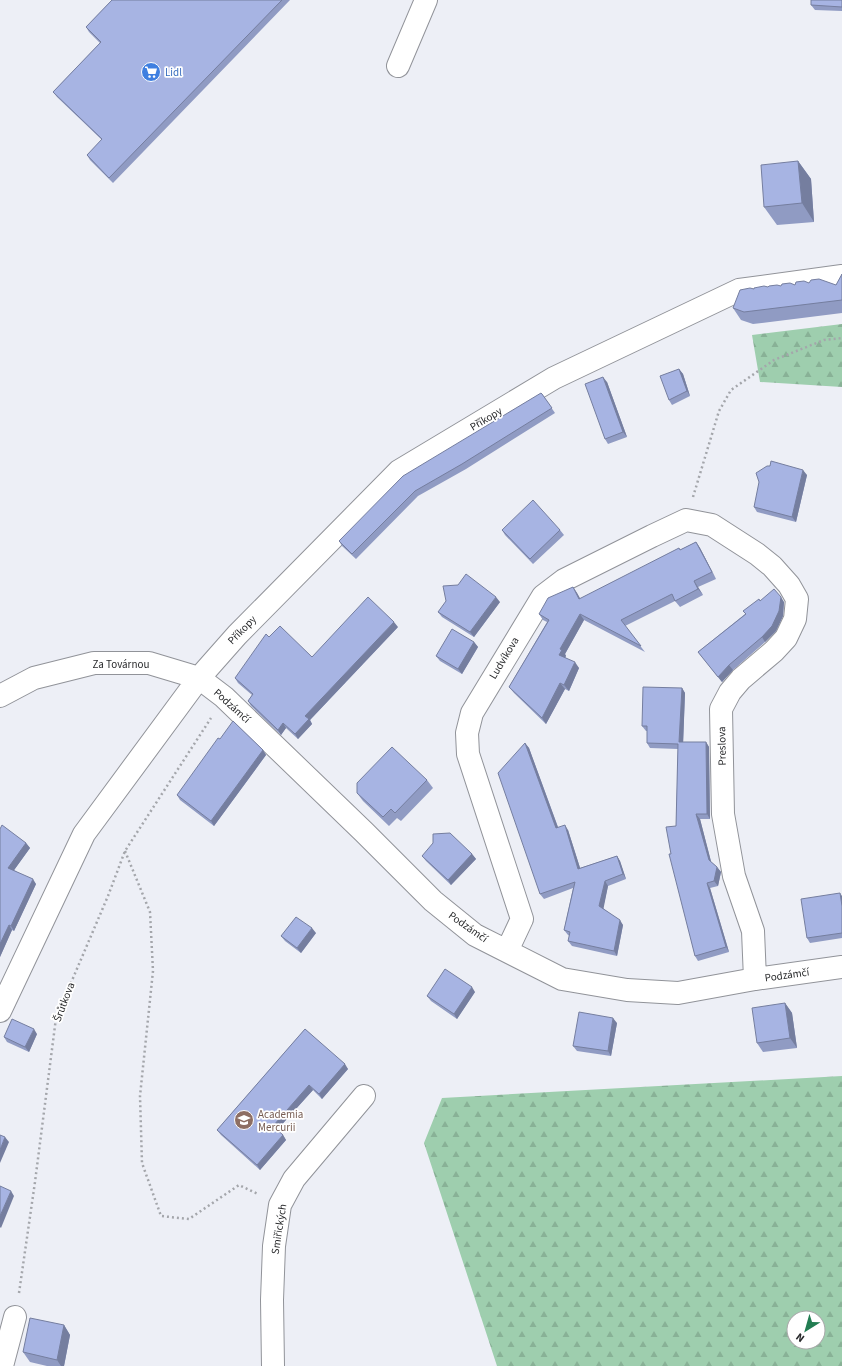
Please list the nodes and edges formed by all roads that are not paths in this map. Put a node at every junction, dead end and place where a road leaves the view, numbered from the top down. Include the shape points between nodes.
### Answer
1 (426, 0) edge
2 (398, 66) dead end
3 (842, 276) edge
4 (686, 520) joint
5 (199, 678) junction
6 (0, 696) edge
7 (507, 951) junction
8 (842, 967) edge
9 (755, 979) junction
10 (0, 1011) edge
11 (364, 1096) dead end
12 (15, 1317) road end
13 (2, 1366) edge
14 (273, 1366) edge

1 - 2 street
3 - 5 street, Příkopy via 739,290 554,378 399,471 237,634
4 - 7 street, Ludvíkova via 564,580 543,596 472,713 467,733 468,754 522,919
4 - 9 street, Preslova via 712,525 757,554 789,585 797,599 795,619 786,638 741,679 721,709 723,814 734,876 753,931
5 - 6 street, Za Továrnou via 149,662 94,663 34,678
5 - 7 street, Podzámčí via 224,697 433,901 475,935
5 - 10 street, Příkopy via 84,834
7 - 9 street, Podzámčí via 562,979 627,990 678,993
8 - 9 street, Podzámčí
11 - 14 street, Smiřických via 294,1179 280,1205 274,1246
12 - 13 street

